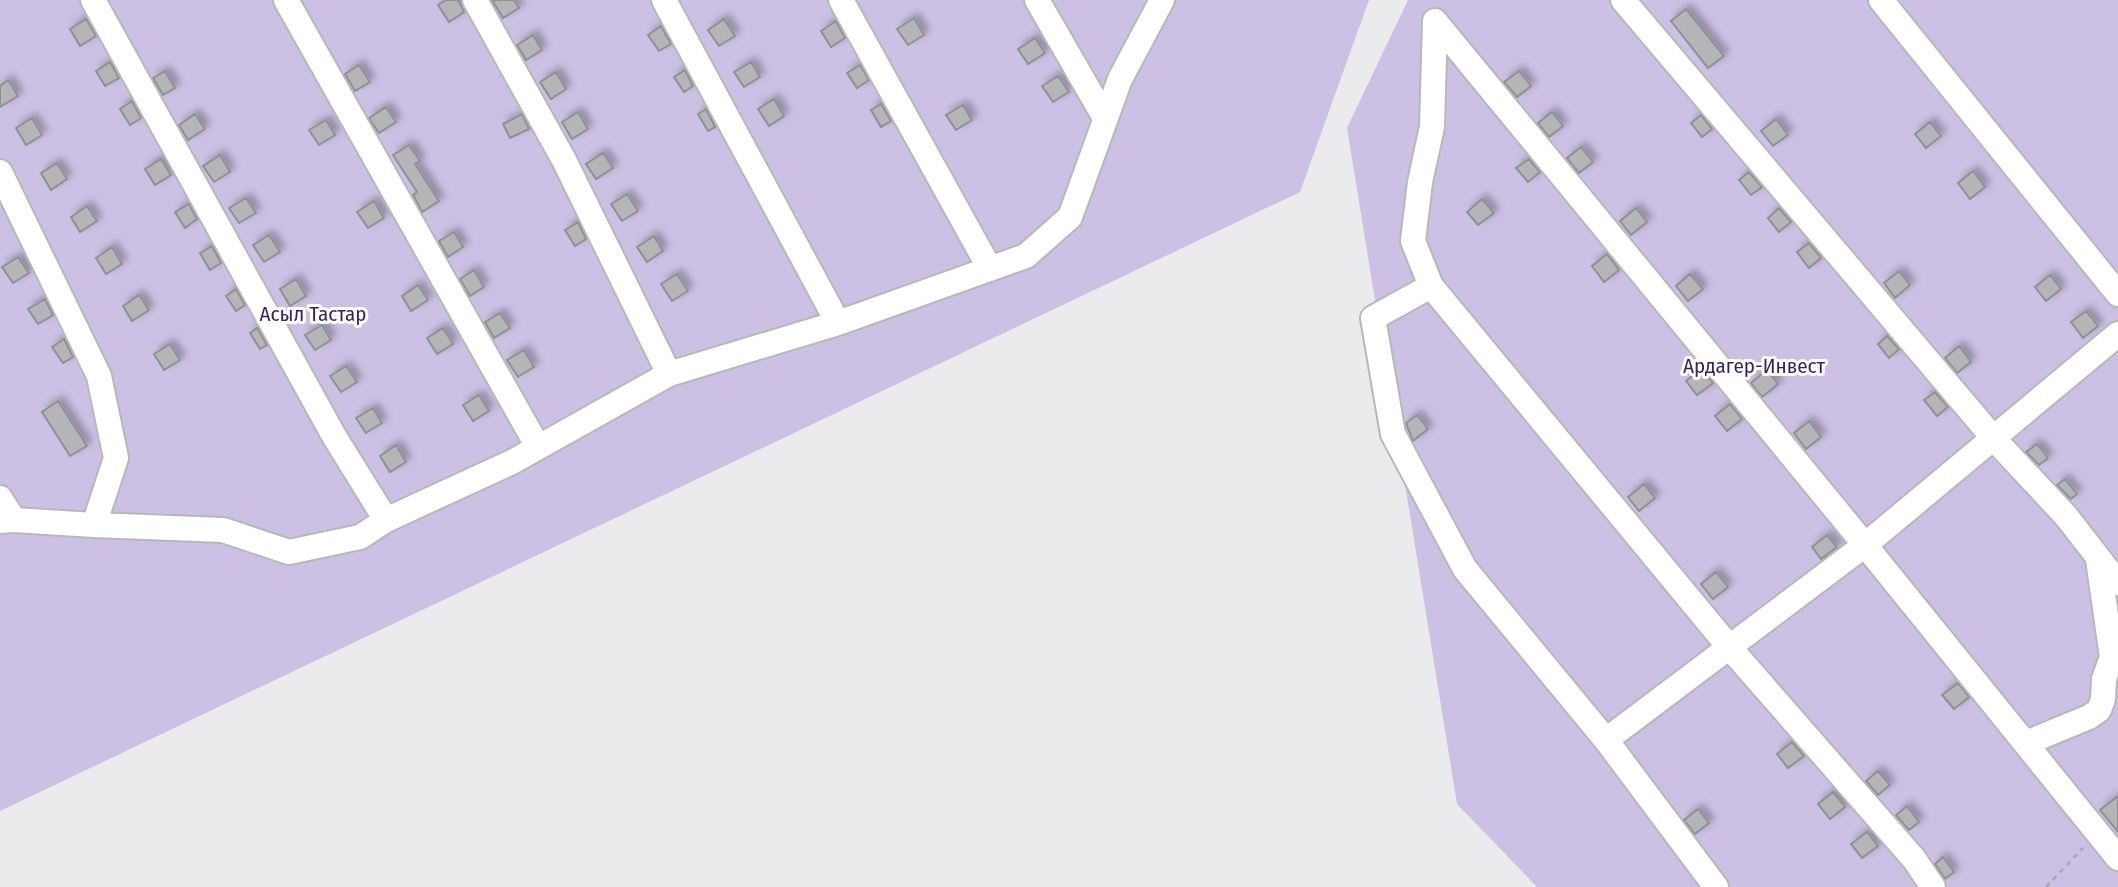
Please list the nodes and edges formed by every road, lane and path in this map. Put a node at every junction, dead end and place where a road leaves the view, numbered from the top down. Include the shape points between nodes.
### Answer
1 (93, 0) edge
2 (286, 0) edge
3 (475, 0) edge
4 (664, 0) edge
5 (841, 0) edge
6 (1037, 0) edge
7 (1162, 0) edge
8 (1623, 0) edge
9 (1881, 0) edge
10 (1438, 11) edge
11 (1105, 118) junction
12 (0, 172) edge
13 (990, 269) junction
14 (1431, 286) junction
15 (2118, 293) edge
16 (838, 323) junction
17 (2118, 334) edge
18 (669, 374) junction
19 (1995, 440) junction
20 (538, 447) junction
21 (0, 498) edge
22 (386, 520) junction
23 (7, 521) edge
24 (94, 525) junction
25 (1866, 545) junction
26 (2098, 558) junction
27 (2118, 583) edge
28 (1730, 648) junction
29 (1606, 740) junction
30 (2025, 743) junction
31 (2099, 834) junction
32 (2118, 858) edge
33 (1716, 887) edge
34 (1933, 887) edge
35 (2046, 887) edge

1 - 22 street via 334,436
2 - 20 street
3 - 18 street via 564,160
4 - 16 street
5 - 13 street
6 - 11 street
7 - 11 street via 1119,79
8 - 19 street
9 - 15 street
10 - 14 street via 1432,127 1413,242
10 - 25 street
11 - 13 street via 1070,217 1026,256
12 - 24 street via 99,376 116,458
13 - 16 street
14 - 28 street
14 - 29 street via 1373,318 1393,434 1465,569
16 - 18 street
17 - 19 street
18 - 20 street
19 - 25 street
19 - 26 street via 2066,516
20 - 22 street
21 - 23 street
22 - 24 street via 360,537 289,552 223,530
23 - 24 street
25 - 28 street
25 - 30 street
26 - 27 street
26 - 30 street via 2112,657 2099,710
28 - 29 street
28 - 34 street via 1914,859
29 - 33 street
30 - 31 street
31 - 32 street
31 - 35 path via 2069,859

